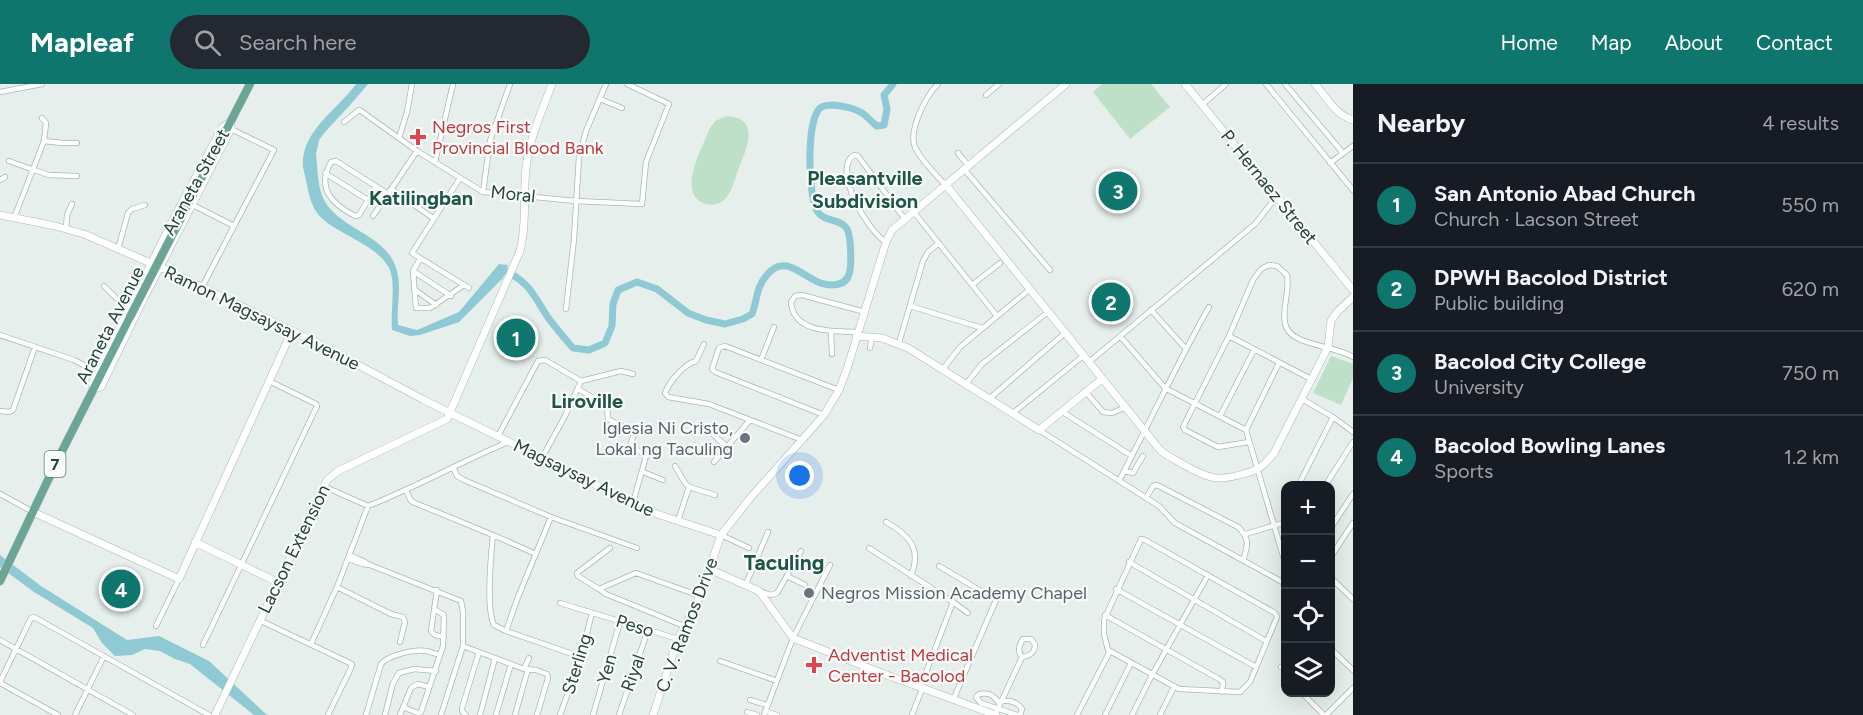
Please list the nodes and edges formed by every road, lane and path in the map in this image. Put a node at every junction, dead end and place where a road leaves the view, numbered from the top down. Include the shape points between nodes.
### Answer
1 (42, 84) edge
2 (250, 84) edge
3 (412, 84) edge
4 (453, 84) edge
5 (510, 84) edge
6 (552, 84) edge
7 (606, 84) edge
8 (627, 84) edge
9 (938, 84) edge
10 (999, 84) edge
11 (1066, 84) edge
12 (1185, 84) edge
13 (1226, 84) edge
14 (1266, 84) edge
15 (1285, 84) edge
16 (1315, 84) edge
17 (0, 92) edge
18 (986, 95) dead end
19 (600, 99) junction
20 (1203, 105) junction
21 (622, 108) dead end
22 (42, 118) dead end
23 (1353, 120) edge
24 (344, 122) dead end
25 (231, 125) junction
26 (399, 138) junction
27 (44, 141) junction
28 (77, 143) dead end
29 (1353, 146) edge
30 (417, 151) junction
31 (958, 153) dead end
32 (1343, 153) junction
33 (9, 161) dead end
34 (435, 162) junction
35 (1330, 164) junction
36 (966, 167) junction
37 (34, 170) junction
38 (325, 173) junction
39 (76, 176) dead end
40 (460, 178) junction
41 (944, 184) junction
42 (376, 187) junction
43 (1353, 190) edge
44 (389, 192) junction
45 (483, 192) junction
46 (524, 195) junction
47 (1277, 196) junction
48 (368, 200) junction
49 (576, 201) junction
50 (72, 204) dead end
51 (145, 205) dead end
52 (193, 205) junction
53 (913, 211) junction
54 (0, 215) edge
55 (373, 216) dead end
56 (14, 218) junction
57 (433, 218) junction
58 (904, 218) junction
59 (234, 226) junction
60 (66, 229) junction
61 (886, 242) junction
62 (939, 243) junction
63 (118, 249) junction
64 (420, 259) junction
65 (1000, 263) dead end
66 (152, 264) junction
67 (160, 268) junction
68 (1050, 270) dead end
69 (413, 271) junction
70 (972, 285) junction
71 (104, 286) dead end
72 (202, 287) junction
73 (414, 289) junction
74 (1030, 289) junction
75 (1353, 290) edge
76 (451, 296) junction
77 (1353, 297) edge
78 (133, 302) junction
79 (436, 305) junction
80 (910, 306) junction
81 (1209, 307) dead end
82 (566, 309) dead end
83 (1151, 310) junction
84 (865, 312) junction
85 (1048, 312) junction
86 (997, 316) junction
87 (774, 327) dead end
88 (982, 328) junction
89 (292, 331) junction
90 (831, 331) junction
91 (1065, 333) junction
92 (0, 334) edge
93 (857, 334) junction
94 (1120, 336) junction
95 (1229, 336) junction
96 (872, 337) junction
97 (899, 343) junction
98 (704, 344) dead end
99 (35, 346) junction
100 (1328, 347) junction
101 (870, 348) dead end
102 (1186, 349) junction
103 (1254, 350) junction
104 (832, 354) dead end
105 (1083, 356) junction
106 (1353, 357) edge
107 (761, 360) junction
108 (1089, 362) junction
109 (1279, 363) junction
110 (943, 369) junction
111 (97, 372) junction
112 (633, 374) dead end
113 (1102, 379) junction
114 (1311, 380) junction
115 (269, 381) junction
116 (581, 381) junction
117 (966, 384) junction
118 (1165, 388) junction
119 (578, 389) junction
120 (94, 390) junction
121 (839, 390) junction
122 (1085, 391) junction
123 (989, 399) junction
124 (1302, 399) junction
125 (1194, 402) junction
126 (1126, 407) junction
127 (0, 411) edge
128 (1061, 411) junction
129 (450, 412) junction
130 (1013, 413) junction
131 (824, 415) junction
132 (1220, 416) junction
133 (1333, 417) junction
134 (750, 420) junction
135 (705, 428) dead end
136 (1039, 430) junction
137 (1246, 430) junction
138 (1146, 431) junction
139 (1353, 432) edge
140 (498, 436) junction
141 (802, 440) junction
142 (508, 442) junction
143 (1249, 442) junction
144 (1353, 442) edge
145 (728, 447) junction
146 (1132, 456) junction
147 (1143, 456) dead end
148 (542, 458) junction
149 (714, 462) dead end
150 (675, 466) dead end
151 (453, 467) junction
152 (1257, 470) junction
153 (1124, 471) junction
154 (643, 472) junction
155 (663, 480) dead end
156 (1119, 481) junction
157 (1301, 481) edge
158 (1327, 481) edge
159 (323, 486) junction
160 (689, 487) junction
161 (406, 490) junction
162 (0, 494) edge
163 (1353, 494) edge
164 (715, 495) dead end
165 (1146, 498) junction
166 (633, 503) junction
167 (368, 506) junction
168 (33, 512) junction
169 (551, 517) junction
170 (678, 521) junction
171 (1335, 521) edge
172 (886, 522) dead end
173 (1281, 524) edge
174 (1274, 526) junction
175 (1352, 526) edge
176 (768, 532) dead end
177 (1246, 534) junction
178 (493, 535) junction
179 (721, 535) junction
180 (195, 542) junction
181 (637, 548) dead end
182 (749, 548) dead end
183 (869, 548) dead end
184 (610, 549) dead end
185 (1281, 549) edge
186 (801, 550) dead end
187 (1335, 550) edge
188 (536, 554) junction
189 (349, 557) junction
190 (1243, 560) junction
191 (1129, 562) junction
192 (241, 564) junction
193 (830, 565) dead end
194 (939, 566) dead end
195 (710, 569) junction
196 (1208, 575) junction
197 (787, 576) junction
198 (911, 576) junction
199 (2, 578) edge
200 (178, 579) junction
201 (1281, 581) edge
202 (277, 582) junction
203 (1335, 582) edge
204 (746, 584) junction
205 (805, 585) dead end
206 (337, 587) junction
207 (599, 589) junction
208 (437, 590) junction
209 (1116, 590) junction
210 (759, 591) junction
211 (699, 596) junction
212 (1353, 598) edge
213 (1194, 600) junction
214 (953, 602) junction
215 (560, 603) dead end
216 (434, 609) junction
217 (592, 613) junction
218 (968, 613) dead end
219 (1105, 615) junction
220 (260, 621) junction
221 (620, 622) junction
222 (156, 626) dead end
223 (684, 626) junction
224 (1179, 626) junction
225 (648, 630) junction
226 (506, 631) junction
227 (444, 637) junction
228 (793, 638) junction
229 (678, 639) junction
230 (0, 640) edge
231 (1266, 641) junction
232 (400, 642) dead end
233 (311, 644) junction
234 (203, 645) dead end
235 (463, 646) junction
236 (16, 649) junction
237 (1166, 650) junction
238 (1110, 651) junction
239 (479, 652) junction
240 (1335, 653) edge
241 (440, 655) junction
242 (104, 656) junction
243 (581, 657) junction
244 (1022, 657) dead end
245 (495, 658) junction
246 (529, 658) dead end
247 (720, 661) dead end
248 (1131, 663) junction
249 (511, 664) junction
250 (1256, 667) junction
251 (526, 669) junction
252 (435, 670) junction
253 (1353, 670) edge
254 (1152, 675) junction
255 (777, 681) junction
256 (0, 682) edge
257 (429, 687) junction
258 (1174, 687) junction
259 (921, 688) junction
260 (1353, 688) edge
261 (88, 690) junction
262 (1222, 692) junction
263 (1306, 697) edge
264 (750, 700) dead end
265 (953, 700) junction
266 (767, 705) junction
267 (403, 707) junction
268 (997, 708) edge
269 (747, 712) dead end
270 (366, 713) edge
271 (764, 713) edge
272 (58, 715) edge
273 (75, 715) edge
274 (133, 715) edge
275 (209, 715) edge
276 (215, 715) edge
277 (328, 715) edge
278 (374, 715) edge
279 (386, 715) edge
280 (400, 715) edge
281 (441, 715) edge
282 (466, 715) edge
283 (480, 715) edge
284 (496, 715) edge
285 (515, 715) edge
286 (537, 715) edge
287 (560, 715) edge
288 (593, 715) edge
289 (619, 715) edge
290 (653, 715) edge
291 (757, 715) edge
292 (777, 715) edge
293 (912, 715) edge
294 (1018, 715) edge
295 (1077, 715) edge
296 (1105, 715) edge
297 (1131, 715) edge
298 (1160, 715) edge
299 (1325, 715) edge

1 - 17 street
2 - 25 main road, Araneta Avenue / 7
3 - 26 street
4 - 34 street
5 - 45 street via 490,141
6 - 46 street via 526,164
7 - 19 street
8 - 49 street, Moral via 669,104 646,162 642,204
9 - 41 street via 922,107 913,139 917,151
10 - 18 street
11 - 36 street
12 - 20 street, P. Hernaez Street
13 - 20 street
14 - 35 street
15 - 32 street
16 - 23 street via 1338,112
19 - 21 street
19 - 49 street via 581,146
20 - 47 street, P. Hernaez Street
22 - 27 street via 46,123
24 - 26 street, Moral via 359,110
25 - 52 street, Araneta Street / 7
25 - 59 street via 274,150
25 - 66 street, Araneta Street / 7 via 222,128
25 - 120 main road, Araneta Avenue / 7, bridge
26 - 30 street, Moral
27 - 28 street
27 - 37 street
29 - 32 street
30 - 34 street, Moral
30 - 44 street
31 - 36 street
32 - 35 street
33 - 37 street
34 - 40 street, Moral
35 - 43 street
36 - 41 street
36 - 68 street
37 - 39 street
37 - 56 street
38 - 42 street via 336,161
38 - 48 street
38 - 48 street via 327,192 345,211 357,216
40 - 45 street, Moral
40 - 57 street
41 - 53 street
41 - 74 street
42 - 44 street
42 - 48 street
44 - 55 street
44 - 57 street
45 - 46 street, Moral
46 - 49 street, Moral
46 - 129 street via 522,244
47 - 75 street, P. Hernaez Street
47 - 83 street via 1255,224
49 - 82 street
50 - 60 street
51 - 63 street via 128,213
52 - 59 street
52 - 67 street, Araneta Street / 7
53 - 58 street
53 - 62 street
54 - 56 street, Ramon Magsaysay Avenue
56 - 60 street, Ramon Magsaysay Avenue
57 - 64 street via 412,252
58 - 61 street
58 - 61 street via 858,156 849,158 847,174 853,195 869,227
59 - 72 street
60 - 63 street, Ramon Magsaysay Avenue
61 - 84 street
62 - 70 street
62 - 80 street via 925,256
63 - 66 street, Ramon Magsaysay Avenue
64 - 69 street
64 - 76 street via 466,287
65 - 70 street
66 - 67 street, Ramon Magsaysay Avenue
66 - 78 street, Araneta Street / 7
67 - 72 street, Ramon Magsaysay Avenue
67 - 120 street, Araneta Street / 7 via 101,387
69 - 73 street
69 - 76 street
70 - 86 street
71 - 78 street via 117,298
72 - 89 street, Ramon Magsaysay Avenue
73 - 79 street
73 - 79 street via 416,308
74 - 85 street
74 - 86 street
76 - 79 street
77 - 100 street via 1331,321
78 - 111 street, Araneta Street / 7
80 - 88 street
80 - 97 street
81 - 102 street
83 - 94 street
83 - 102 street
84 - 90 street via 802,295 793,298 793,311 807,326
84 - 93 street
85 - 91 street
85 - 117 street via 982,364
86 - 88 street
87 - 107 street
88 - 110 street
89 - 115 street
89 - 129 street, Ramon Magsaysay Avenue
90 - 93 street
90 - 104 street
91 - 105 street
91 - 123 street
92 - 99 street
93 - 96 street
93 - 121 street
94 - 108 street
94 - 118 street
95 - 100 street via 1253,280 1269,265 1287,275 1286,330 1293,337
95 - 103 street
95 - 125 street
96 - 97 street
96 - 101 street
97 - 110 street
98 - 134 street via 696,362 681,371 666,395 709,404
99 - 111 street
99 - 127 street via 13,410
100 - 106 street
100 - 114 street
102 - 118 street
103 - 109 street
103 - 132 street
105 - 108 street
105 - 130 street
107 - 121 street
107 - 131 street via 721,346 712,369
108 - 113 street
109 - 114 street
109 - 137 street
110 - 117 street
111 - 120 street, Araneta Street / 7
112 - 116 street via 621,371
113 - 122 street
113 - 126 street
114 - 124 street
115 - 180 street
115 - 192 street via 317,406
116 - 119 street
116 - 140 street via 544,360 538,361
117 - 123 street
118 - 125 street
118 - 138 street
119 - 148 street
119 - 154 street via 607,406 608,419 633,432 630,446 645,455
120 - 168 main road, Araneta Avenue / 7
121 - 131 street
122 - 126 street via 1103,412
122 - 128 street
123 - 130 street
124 - 133 street
124 - 152 street via 1274,453
125 - 132 street
125 - 143 street via 1185,430 1218,447
126 - 138 street
128 - 136 street
128 - 146 street
129 - 140 street, Magsaysay Avenue
129 - 159 street, Lacson Extension via 443,422 333,474
130 - 136 street
131 - 141 street
132 - 137 street
133 - 139 street
133 - 157 street
134 - 141 street
134 - 145 street
135 - 145 street
136 - 156 street
137 - 143 street
138 - 146 street
138 - 152 street via 1163,453 1207,476 1226,479
140 - 142 street, Magsaysay Avenue
141 - 179 street
142 - 148 street, Magsaysay Avenue
142 - 151 street
143 - 152 street
144 - 158 street
145 - 149 street
146 - 153 street
147 - 153 street via 1133,473
148 - 166 street, Magsaysay Avenue
150 - 160 street
151 - 161 street
151 - 169 street via 464,480
152 - 174 street
153 - 156 street
154 - 155 street
154 - 166 street
156 - 165 street
159 - 167 street
159 - 202 street, Lacson Extension
160 - 164 street
160 - 170 street
161 - 167 street
161 - 178 street via 411,501
162 - 168 street
163 - 171 street
165 - 177 street via 1157,485
165 - 190 street via 1175,523
166 - 170 street, Magsaysay Avenue
167 - 189 street
168 - 199 main road, Araneta Avenue / 7
168 - 200 street
169 - 181 street
169 - 188 street
170 - 179 street, Magsaysay Avenue
172 - 198 street via 911,542 916,561
173 - 174 street
174 - 177 street
174 - 185 street
175 - 187 street
176 - 204 street
177 - 190 street
178 - 188 street
178 - 226 street via 491,617 494,625
179 - 182 street
179 - 195 street, C. V. Ramos Drive
180 - 192 street
180 - 200 street
183 - 198 street
184 - 207 street via 577,573
186 - 197 street
188 - 226 street
189 - 206 street
189 - 208 street
190 - 201 street
191 - 196 street via 1143,539
191 - 209 street
191 - 213 street
192 - 202 street
192 - 234 street
193 - 228 street
194 - 265 street via 996,600
195 - 204 street
195 - 211 street, C. V. Ramos Drive
196 - 213 street
196 - 231 street via 1275,613
197 - 205 street
197 - 210 street via 777,593
198 - 214 street
200 - 222 street
202 - 220 street, Lacson Extension
203 - 212 street
204 - 210 street
206 - 232 street via 403,617
206 - 233 street
207 - 211 street via 636,573
207 - 223 street
208 - 216 street
208 - 235 street via 462,602
209 - 219 street
209 - 224 street
210 - 228 street
211 - 223 street, C. V. Ramos Drive
213 - 224 street
213 - 231 street
214 - 218 street
214 - 259 street
215 - 217 street, Peso
216 - 227 street via 444,615
216 - 227 street via 431,631
217 - 221 street, Peso
217 - 243 street, Sterling
219 - 237 street
219 - 238 street via 1104,634
220 - 233 street
220 - 276 street, Lacson Extension
221 - 225 street, Peso
221 - 288 street, Yen
223 - 229 street, C. V. Ramos Drive
224 - 237 street
224 - 250 street
225 - 229 street, Peso
225 - 289 street, Riyal
226 - 243 street
227 - 241 street
228 - 255 street
228 - 259 street
229 - 290 street, C. V. Ramos Drive
230 - 236 street
231 - 250 street
233 - 277 street via 352,664
235 - 239 street
235 - 281 street
236 - 242 street via 34,617
236 - 256 street
236 - 261 street
237 - 254 street
237 - 262 street via 1223,682
238 - 248 street
238 - 295 street
239 - 245 street
239 - 282 street via 462,708
240 - 253 street
241 - 252 street
241 - 270 street via 423,651 385,659
242 - 261 street
242 - 275 street
243 - 287 street, Sterling
244 - 268 street
245 - 249 street
245 - 283 street
246 - 251 street
247 - 255 street
248 - 254 street
248 - 296 street
249 - 251 street
249 - 284 street
250 - 262 street via 1243,690
251 - 285 street
251 - 286 street via 548,675
252 - 257 street
252 - 279 street via 399,673
254 - 258 street
254 - 297 street
255 - 266 street
256 - 272 street
257 - 267 street via 413,686
257 - 267 street via 422,712
258 - 262 street
258 - 298 street
259 - 265 street
259 - 293 street
260 - 299 street
261 - 273 street
261 - 274 street
263 - 299 street
264 - 266 street
265 - 268 street
266 - 271 street
267 - 280 street
268 - 294 street
268 - 294 street via 1009,700 1022,710
269 - 291 street
270 - 278 street
271 - 292 street

